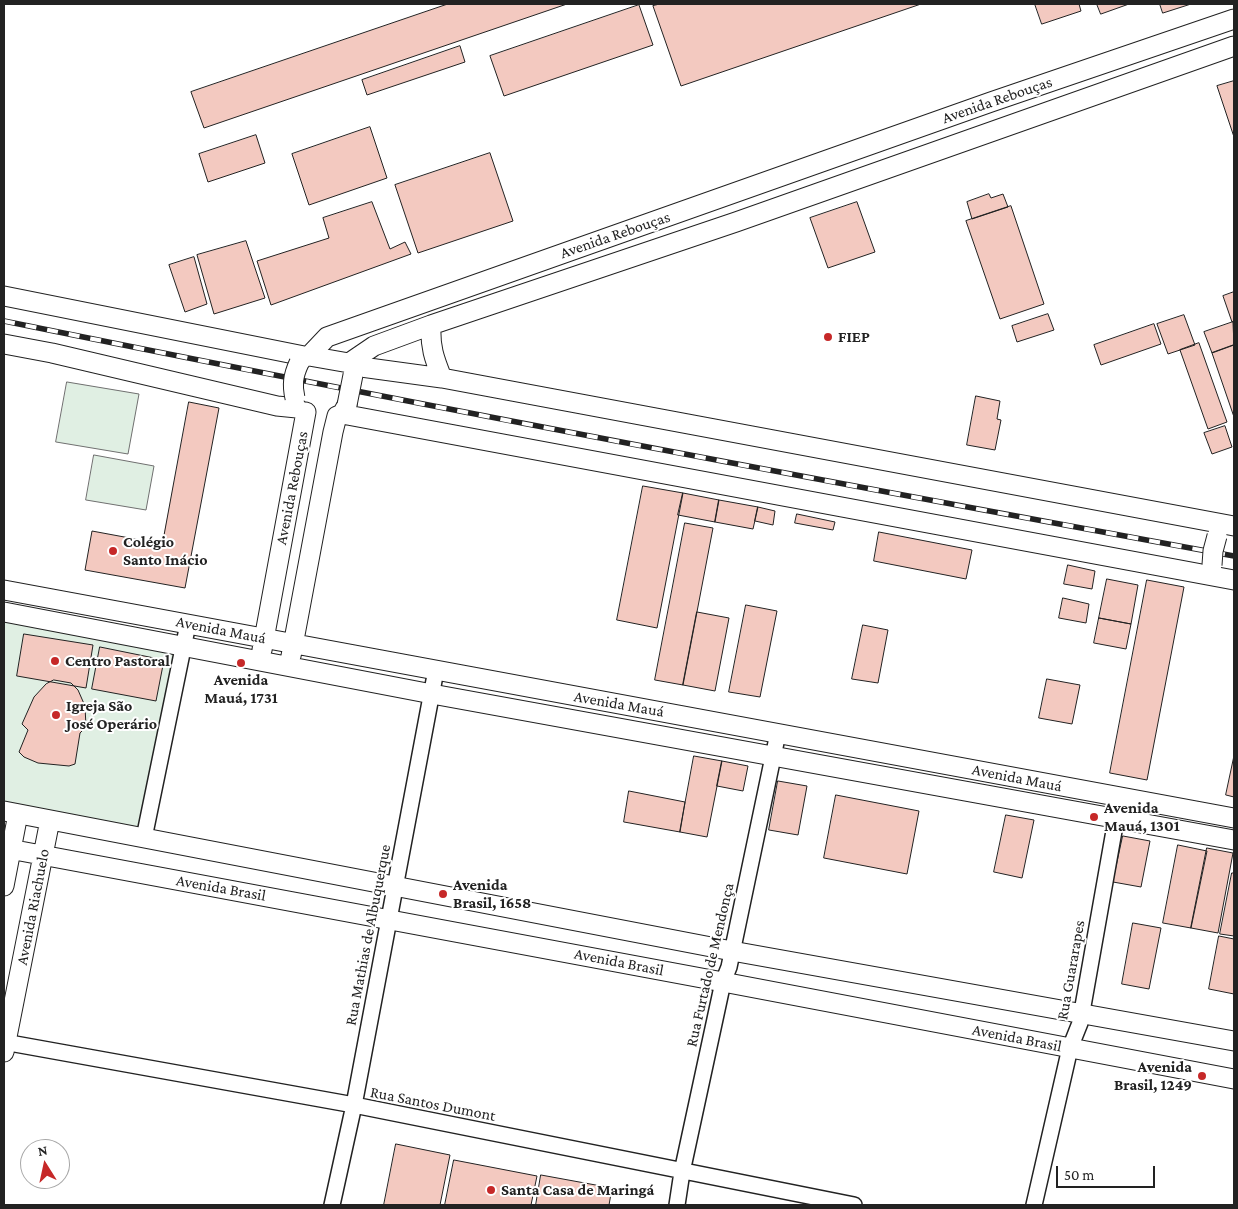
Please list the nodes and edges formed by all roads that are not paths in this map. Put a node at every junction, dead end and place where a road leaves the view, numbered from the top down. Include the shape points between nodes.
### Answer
1 (1234, 19) edge
2 (1234, 46) edge
3 (991, 102) junction
4 (1000, 128) junction
5 (727, 196) junction
6 (736, 222) junction
7 (4, 296) edge
8 (431, 326) junction
9 (4, 344) edge
10 (304, 358) junction
11 (352, 368) junction
12 (442, 378) junction
13 (300, 406) junction
14 (342, 412) junction
15 (286, 526) junction
16 (1227, 527) edge
17 (314, 530) junction
18 (1213, 571) junction
19 (1234, 580) edge
20 (4, 590) edge
21 (4, 612) edge
22 (188, 624) junction
23 (264, 638) junction
24 (294, 644) junction
25 (184, 647) junction
26 (260, 662) junction
27 (289, 667) junction
28 (436, 670) junction
29 (432, 694) junction
30 (778, 733) junction
31 (774, 757) junction
32 (1120, 797) junction
33 (11, 813) edge
34 (1116, 818) junction
35 (1234, 818) edge
36 (50, 820) junction
37 (144, 838) junction
38 (1234, 840) edge
39 (7, 849) edge
40 (43, 856) junction
41 (395, 885) junction
42 (4, 886) edge
43 (389, 919) junction
44 (732, 951) junction
45 (723, 982) junction
46 (1082, 1014) junction
47 (1234, 1041) edge
48 (4, 1045) edge
49 (1070, 1048) junction
50 (1234, 1079) edge
51 (354, 1105) junction
52 (682, 1172) junction
53 (332, 1205) edge
54 (677, 1205) edge
55 (854, 1205) edge
56 (1034, 1205) edge

1 - 3 main road, Avenida Rebouças
2 - 4 main road, Avenida Rebouças
3 - 4 main road
3 - 5 main road, Avenida Rebouças
4 - 6 main road, Avenida Rebouças
5 - 6 main road
5 - 10 main road, Avenida Rebouças via 326,336
6 - 8 main road, Avenida Rebouças
7 - 10 main road
8 - 11 main road, Avenida Rebouças via 374,346
8 - 12 main road via 433,356
9 - 13 main road via 277,406
10 - 11 main road
10 - 13 main road, Avenida Rebouças, bridge via 294,372 292,385
11 - 12 main road
11 - 14 main road, Avenida Rebouças, bridge
12 - 16 main road
13 - 14 main road
13 - 15 main road, Avenida Rebouças
14 - 17 main road, Avenida Rebouças via 333,432
14 - 18 main road
15 - 17 main road
15 - 23 main road, Avenida Rebouças
16 - 18 main road, bridge via 1213,551
17 - 24 main road, Avenida Rebouças
18 - 19 main road
20 - 22 main road, Avenida Mauá
21 - 25 main road, Avenida Mauá
22 - 23 main road, Avenida Mauá
22 - 25 street
23 - 24 main road, Avenida Mauá
23 - 26 main road, Avenida Rebouças
24 - 27 main road, Avenida Rebouças
24 - 28 main road, Avenida Mauá
25 - 26 main road, Avenida Mauá
25 - 37 street
26 - 27 main road, Avenida Mauá
27 - 29 main road, Avenida Mauá
28 - 29 street, Rua Mathias de Albuquerque
28 - 30 main road, Avenida Mauá
29 - 31 main road, Avenida Mauá
29 - 41 street, Rua Mathias de Albuquerque
30 - 31 street, Rua Furtado de Mendonça
30 - 32 main road, Avenida Mauá
31 - 34 main road, Avenida Mauá
31 - 44 street, Rua Furtado de Mendonça
32 - 34 street, Rua Guararapes
32 - 35 main road, Avenida Mauá
33 - 36 main road, Avenida Brasil
33 - 39 main road, Avenida Riachuelo
34 - 38 main road, Avenida Mauá
34 - 46 street, Rua Guararapes
36 - 37 main road, Avenida Brasil
36 - 40 main road, Avenida Riachuelo
37 - 41 main road, Avenida Brasil
39 - 40 main road, Avenida Brasil
39 - 42 main road, Avenida Riachuelo
40 - 43 main road, Avenida Brasil
40 - 48 main road, Avenida Riachuelo
41 - 43 street, Rua Mathias de Albuquerque
41 - 44 main road, Avenida Brasil
43 - 45 main road, Avenida Brasil
43 - 51 street, Rua Mathias de Albuquerque
44 - 45 street, Rua Furtado de Mendonça
44 - 46 main road, Avenida Brasil
45 - 49 main road, Avenida Brasil
45 - 52 street, Rua Furtado de Mendonça
46 - 47 main road, Avenida Brasil
46 - 49 street, Rua Guararapes
48 - 51 street, Rua Santos Dumont
49 - 50 main road, Avenida Brasil
49 - 56 street, Rua Guararapes
51 - 52 street, Rua Santos Dumont
51 - 53 street, Rua Mathias de Albuquerque
52 - 54 street, Rua Furtado de Mendonça
52 - 55 street, Rua Santos Dumont

